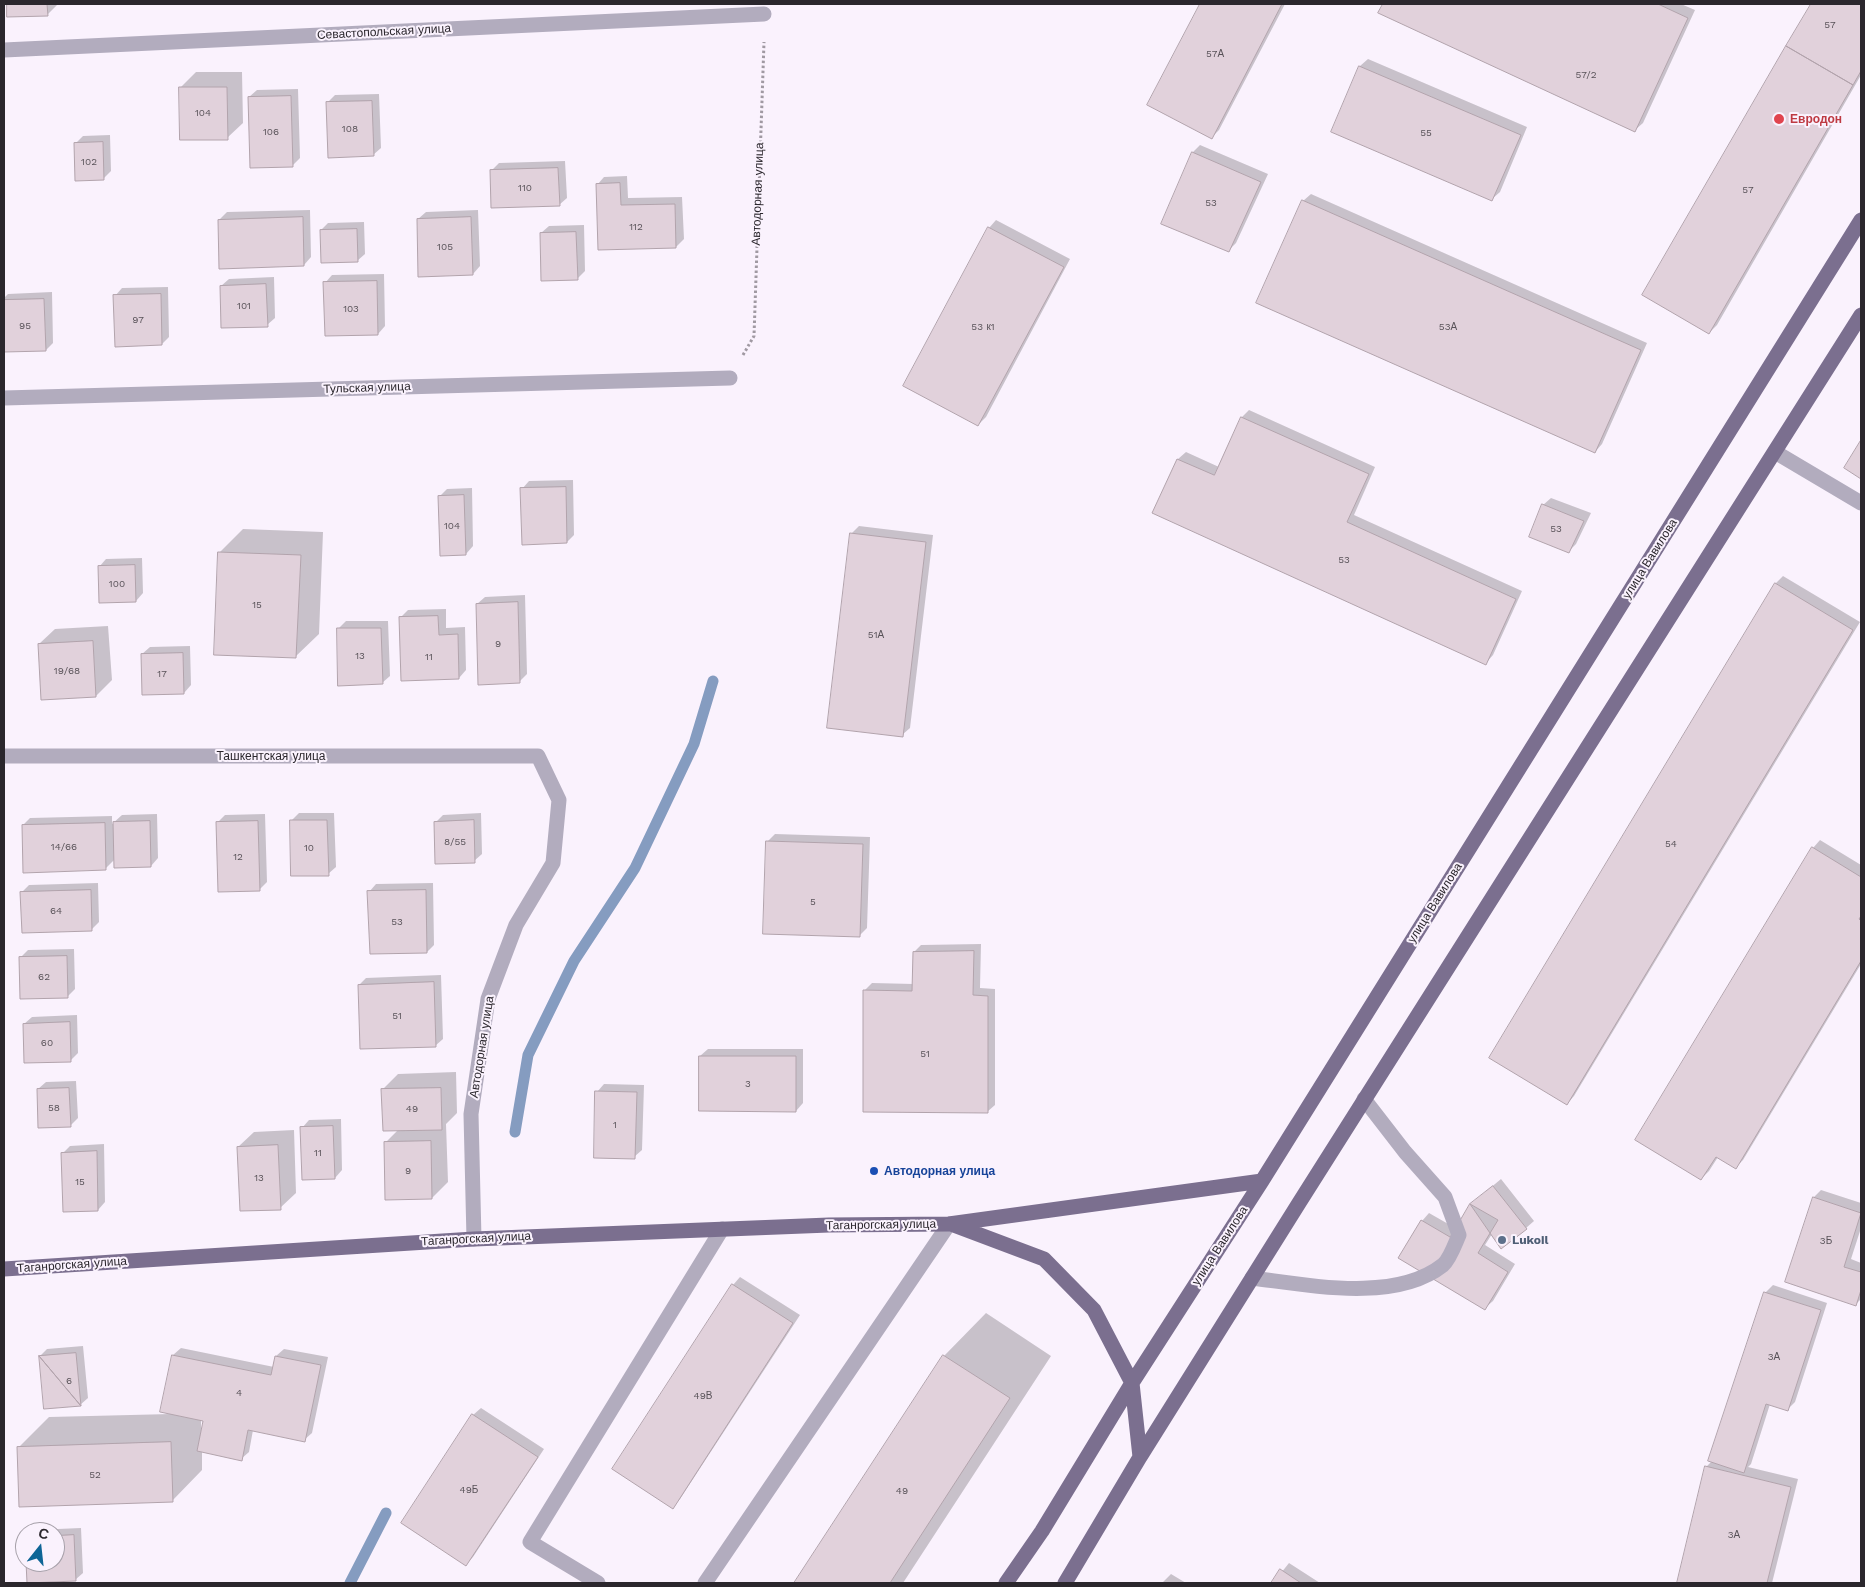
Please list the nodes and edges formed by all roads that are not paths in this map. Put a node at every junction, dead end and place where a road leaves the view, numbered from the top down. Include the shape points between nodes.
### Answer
1 (764, 14) road end
2 (4, 50) edge
3 (1861, 220) edge
4 (1861, 315) edge
5 (730, 378) road end
6 (4, 398) edge
7 (1775, 452) junction
8 (1861, 503) edge
9 (4, 756) edge
10 (538, 756) joint
11 (1364, 1099) junction
12 (1262, 1181) junction
13 (950, 1224) junction
14 (722, 1229) junction
15 (474, 1238) junction
16 (4, 1269) edge
17 (1252, 1278) junction
18 (1132, 1383) junction
19 (1140, 1458) junction
20 (598, 1583) edge
21 (705, 1583) edge
22 (1006, 1583) edge
23 (1065, 1583) edge

1 - 2 street, Севастопольская улица
3 - 12 main road, улица Вавилова
4 - 7 main road
5 - 6 street, Тульская улица
7 - 8 street
7 - 11 main road
9 - 10 street, Ташкентская улица
10 - 15 street, Автодорная улица via 559,800 553,863 516,925 488,999 471,1114
11 - 17 main road
11 - 17 street via 1445,1197 1459,1235 1444,1264 1418,1280 1386,1288 1320,1287
12 - 13 main road, Таганрогская улица
12 - 18 main road, улица Вавилова
13 - 14 main road, Таганрогская улица
13 - 18 main road, Таганрогская улица via 1044,1259 1094,1310
13 - 21 street
14 - 15 main road, Таганрогская улица
14 - 20 street via 530,1542
15 - 16 main road, Таганрогская улица
17 - 19 main road
18 - 19 main road, Таганрогская улица
18 - 22 main road, улица Вавилова via 1042,1531
19 - 23 main road

